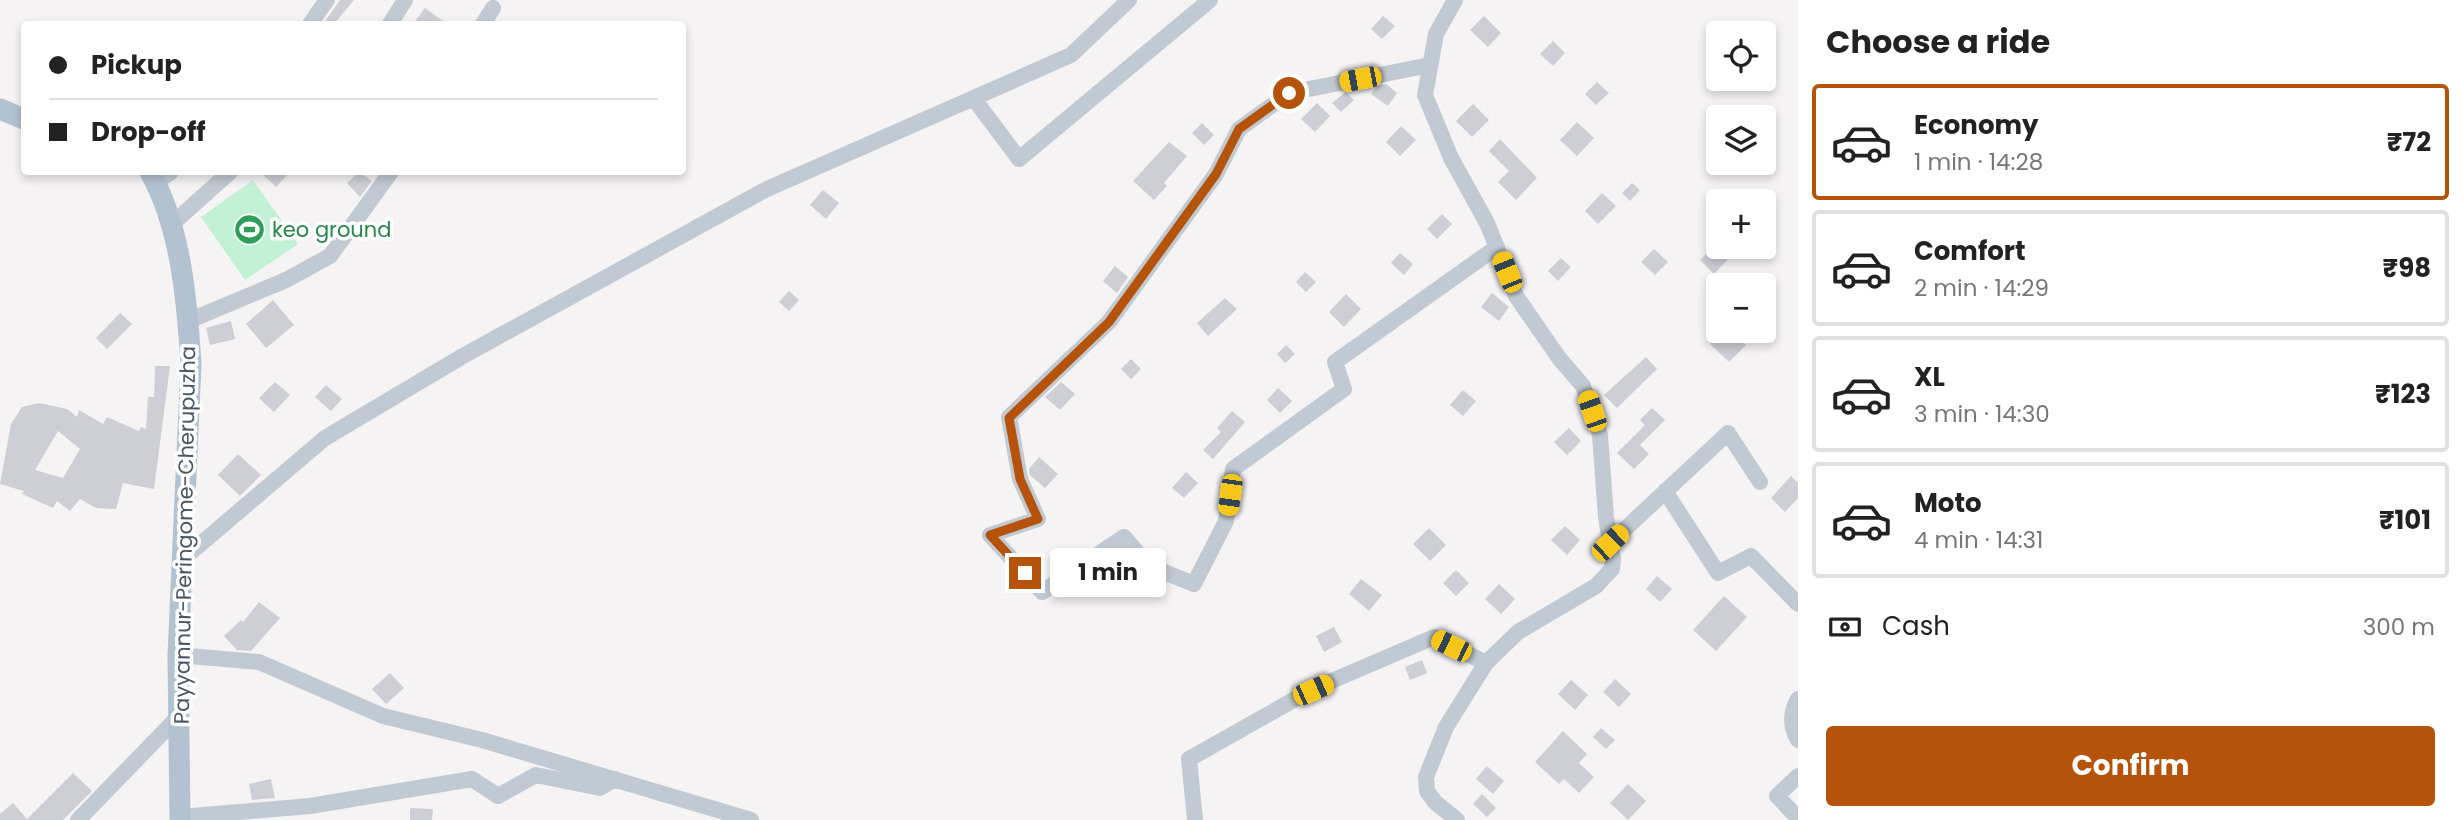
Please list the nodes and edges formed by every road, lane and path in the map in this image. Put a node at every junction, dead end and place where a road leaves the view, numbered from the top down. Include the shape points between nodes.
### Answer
1 (327, 0) edge
2 (405, 0) edge
3 (1129, 0) edge
4 (1210, 0) edge
5 (1455, 0) edge
6 (493, 8) dead end
7 (312, 21) edge
8 (392, 21) edge
9 (485, 21) edge
10 (1430, 65) junction
11 (974, 99) junction
12 (0, 109) edge
13 (21, 118) edge
14 (159, 175) edge
15 (227, 175) edge
16 (389, 175) edge
17 (172, 224) junction
18 (1497, 247) junction
19 (188, 321) junction
20 (1760, 482) dead end
21 (1665, 491) junction
22 (1610, 543) junction
23 (183, 559) junction
24 (1798, 604) edge
25 (178, 655) junction
26 (1486, 663) junction
27 (1798, 699) edge
28 (180, 715) junction
29 (1798, 740) edge
30 (1798, 776) edge
31 (615, 779) junction
32 (309, 813) edge
33 (1798, 818) edge
34 (180, 819) edge
35 (78, 820) edge
36 (751, 820) edge
37 (1195, 820) edge
38 (1457, 820) edge

1 - 7 street
2 - 8 street
3 - 11 street via 1071,55
4 - 11 street via 1019,159
5 - 10 street via 1436,34
6 - 9 street
10 - 18 street via 1425,95
10 - 18 street via 1289,93 1239,129 1216,174 1109,322 1009,418 1020,479 1038,519 990,535 1042,592 1124,537 1149,566 1194,584 1226,521 1233,469 1344,389 1335,362
11 - 23 street via 765,190 463,356 325,438
12 - 13 main road
14 - 17 main road, Payyannur-Peringome-Cherupuzha
15 - 17 street
16 - 19 street via 330,256 286,280
17 - 19 main road, Payyannur-Peringome-Cherupuzha
18 - 22 street via 1516,296 1583,386 1600,435
19 - 23 main road, Payyannur-Peringome-Cherupuzha via 191,363
20 - 21 street via 1728,433
21 - 22 street
21 - 24 street via 1717,573 1751,556
22 - 26 street via 1612,569 1596,586 1518,632
23 - 25 main road, Payyannur-Peringome-Cherupuzha
25 - 28 main road, Payyannur-Peringome-Cherupuzha
25 - 31 street via 259,662 383,716
26 - 37 street via 1434,637 1313,690 1189,759
26 - 38 street via 1446,727 1426,776 1427,791
27 - 29 street via 1791,711
28 - 34 main road, Payyannur-Peringome-Cherupuzha
28 - 35 street
30 - 33 street via 1777,796
31 - 32 street via 600,788 536,775 498,796 472,779
31 - 36 street
32 - 34 street

